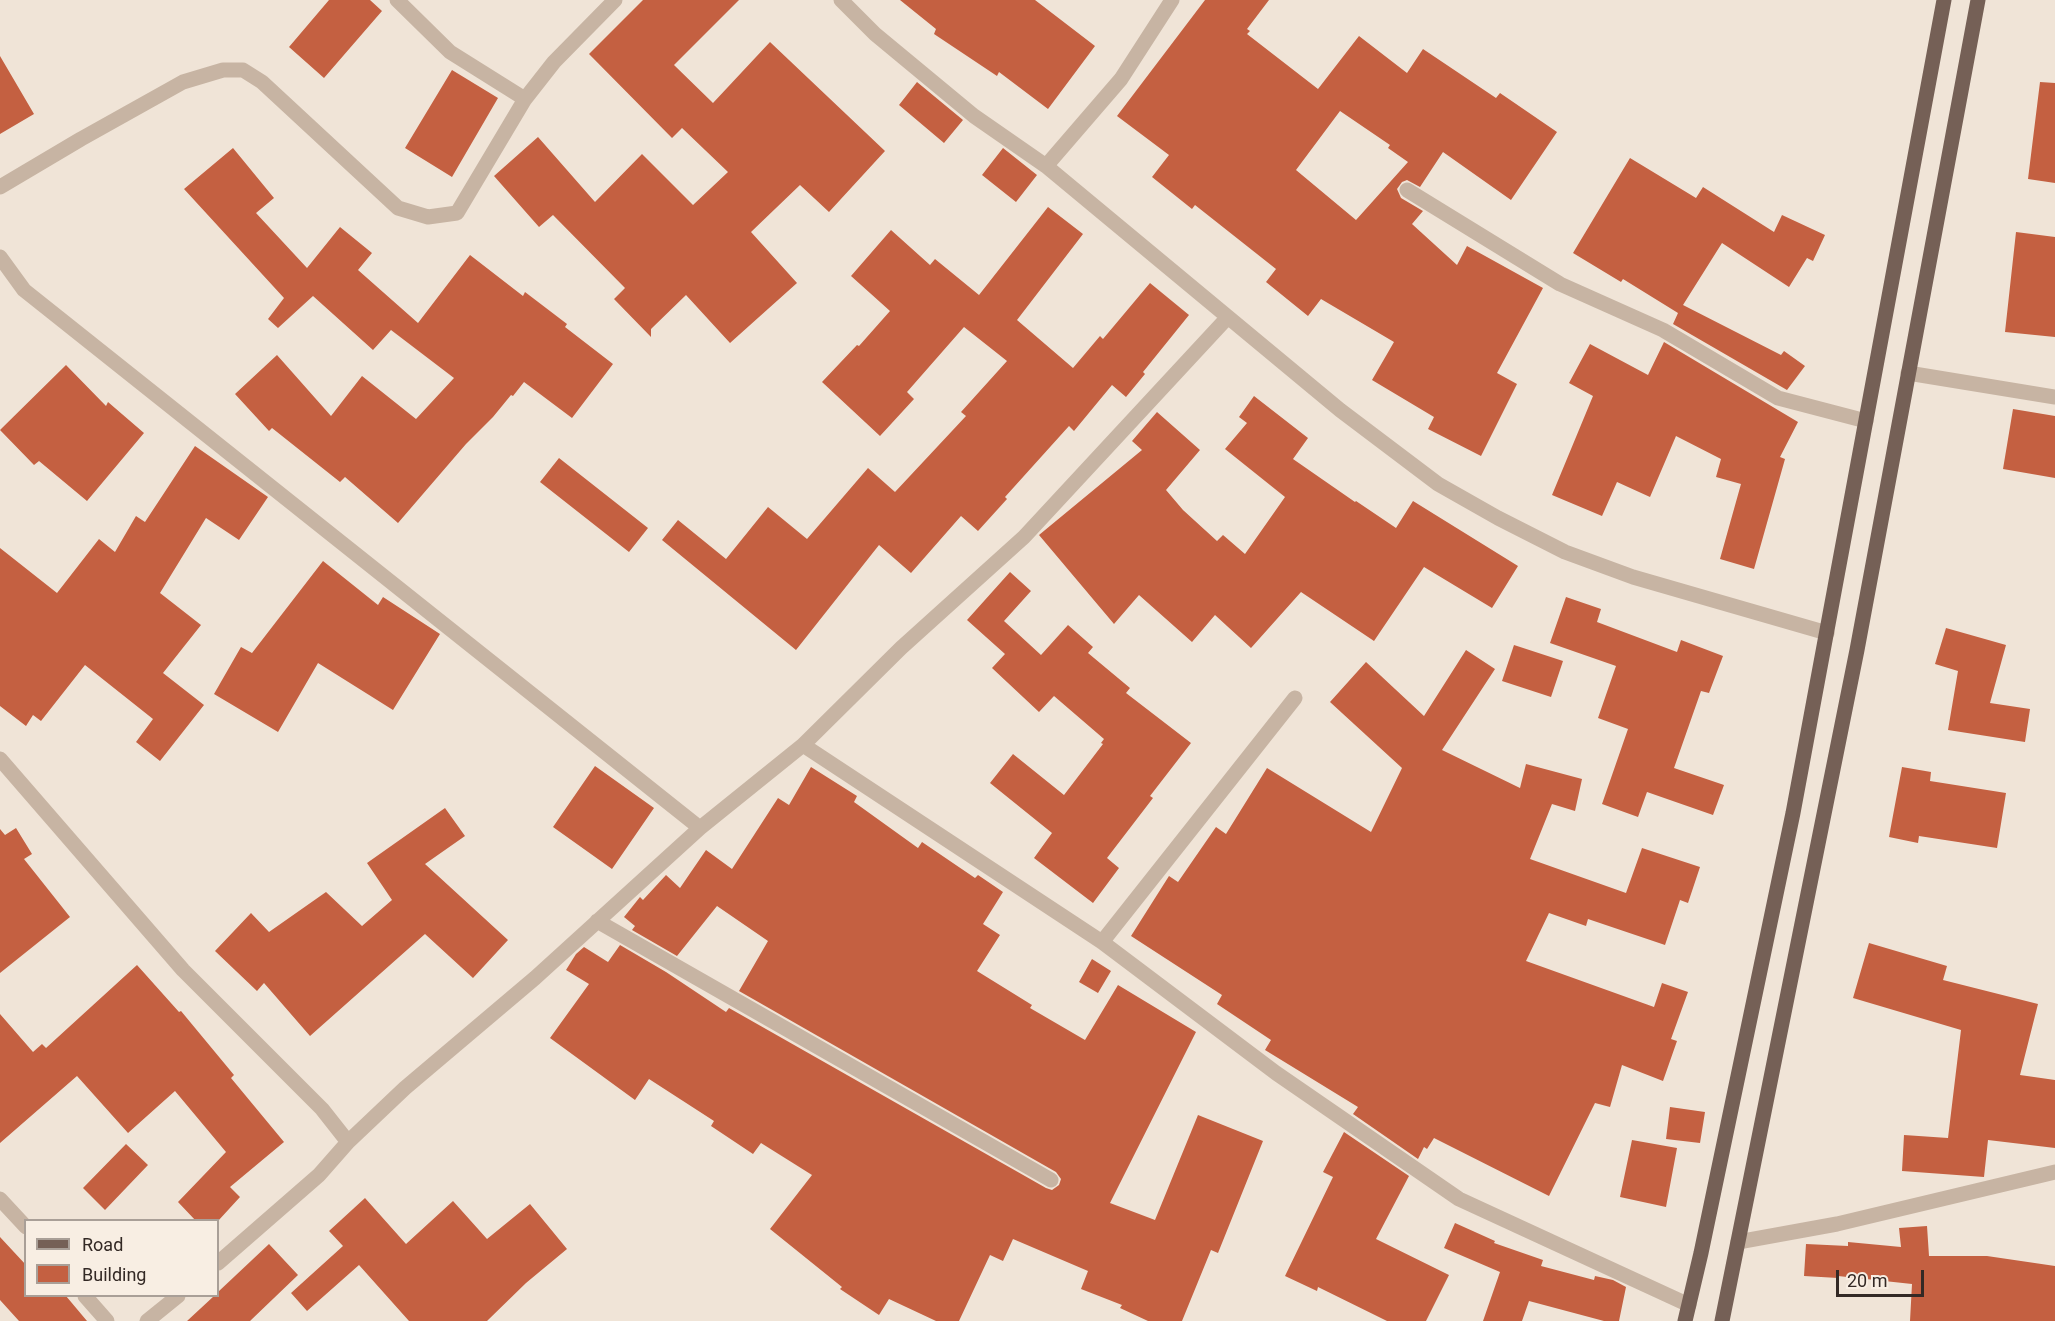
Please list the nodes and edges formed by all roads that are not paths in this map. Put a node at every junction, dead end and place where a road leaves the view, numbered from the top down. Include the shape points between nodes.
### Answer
1 (397, 0) edge
2 (615, 0) edge
3 (842, 0) edge
4 (1172, 0) edge
5 (1944, 0) edge
6 (1978, 0) edge
7 (525, 99) junction
8 (1046, 166) junction
9 (0, 187) edge
10 (1407, 190) dead end
11 (0, 257) edge
12 (1228, 317) junction
13 (1908, 373) junction
14 (2055, 396) edge
15 (1866, 421) junction
16 (1827, 633) junction
17 (1295, 698) dead end
18 (804, 745) junction
19 (0, 759) edge
20 (700, 828) junction
21 (597, 921) junction
22 (1102, 942) junction
23 (348, 1142) junction
24 (2055, 1172) edge
25 (1051, 1180) dead end
26 (0, 1199) edge
27 (24, 1225) edge
28 (1738, 1242) junction
29 (219, 1262) edge
30 (86, 1297) edge
31 (177, 1297) edge
32 (1689, 1305) junction
33 (107, 1321) edge
34 (147, 1321) edge
35 (1685, 1321) edge
36 (1722, 1321) edge

1 - 7 street via 450,52
2 - 7 street via 554,62
3 - 8 street via 875,34 974,116
4 - 8 street via 1121,79
5 - 15 main road
6 - 13 main road
7 - 9 street via 457,213 428,217 398,208 262,82 243,70 223,70 183,82
8 - 12 street
10 - 15 street via 1560,284 1663,330 1778,398
11 - 20 street via 24,290
12 - 16 street via 1340,410 1438,484 1498,518 1566,552 1633,577
12 - 18 street via 1024,537 901,648
13 - 14 street
13 - 28 main road via 1855,661
15 - 16 main road
16 - 32 main road
17 - 22 street
18 - 20 street
18 - 22 street
19 - 23 street via 183,970 322,1109
20 - 21 street
21 - 23 street
21 - 25 street
22 - 32 street via 1276,1073 1459,1199
23 - 29 street via 319,1175
24 - 28 street via 1837,1224
26 - 27 street
28 - 36 main road
30 - 33 street
31 - 34 street
32 - 35 main road

